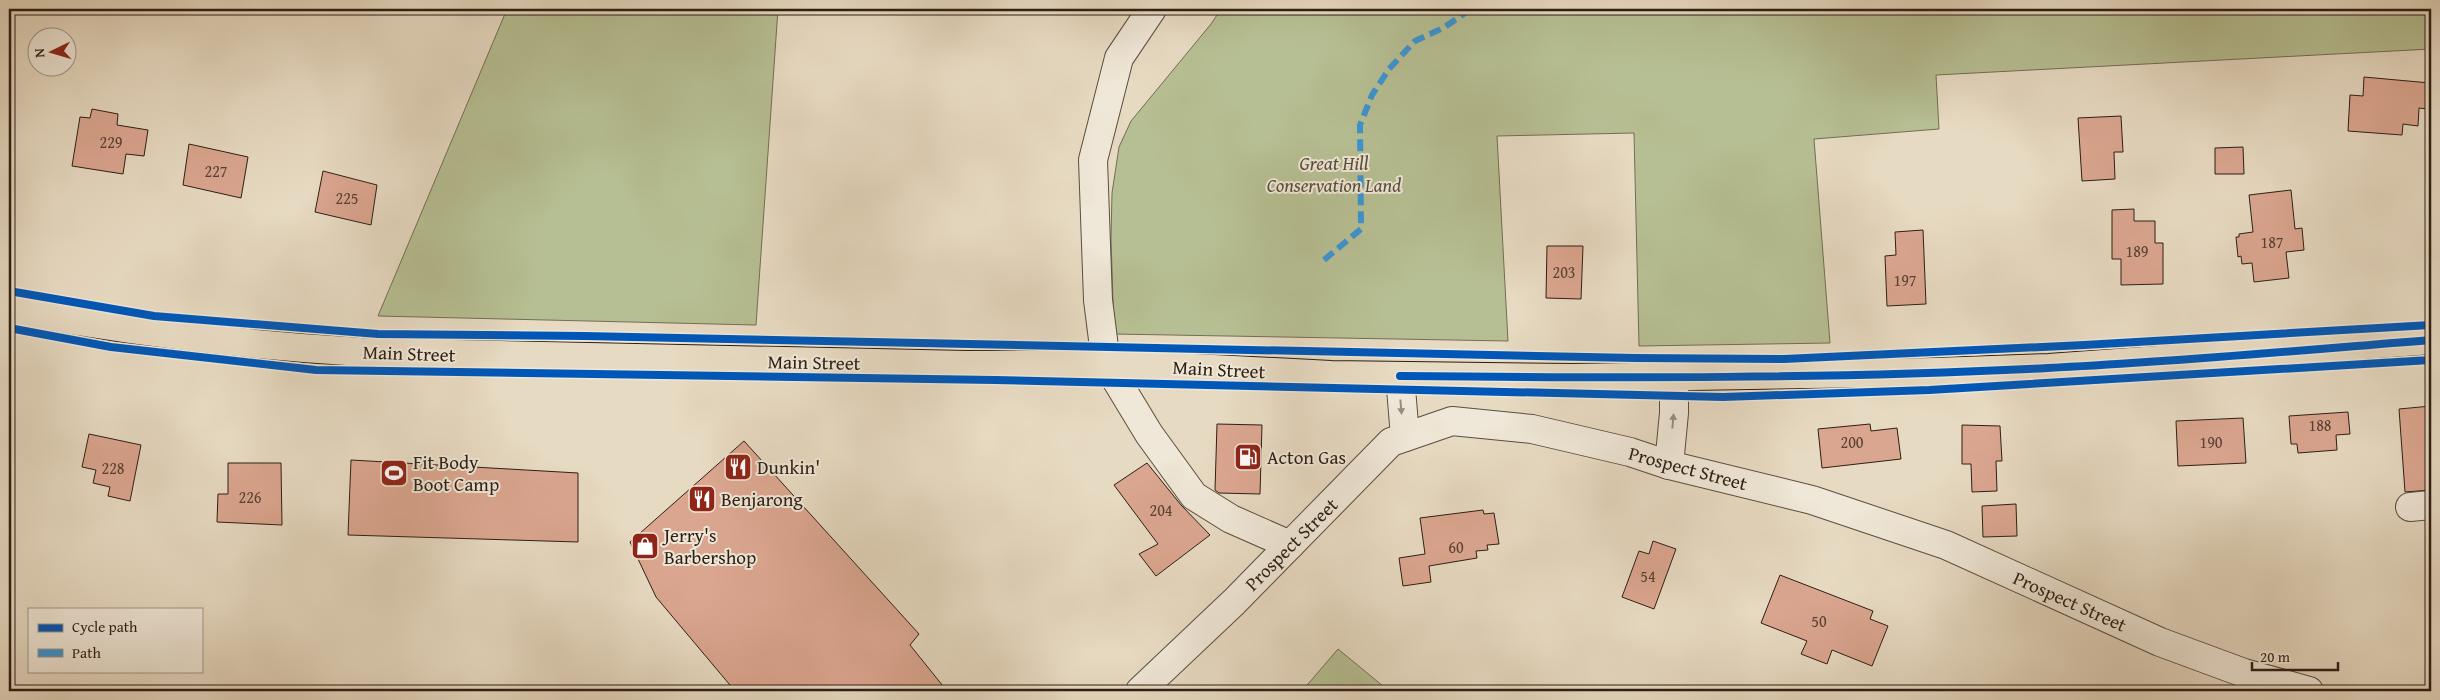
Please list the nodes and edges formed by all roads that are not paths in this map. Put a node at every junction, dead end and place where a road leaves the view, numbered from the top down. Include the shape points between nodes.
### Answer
1 (1152, 9) edge
2 (9, 309) edge
3 (2431, 340) edge
4 (1106, 363) junction
5 (1400, 376) junction
6 (1674, 376) junction
7 (1405, 437) junction
8 (1669, 464) junction
9 (1290, 546) junction
10 (1140, 691) edge
11 (2308, 691) edge

1 - 4 street via 1119,58 1093,160 1098,300
2 - 4 main road, Main Street via 184,337 271,347 361,352 956,364
3 - 6 main road, Main Street via 2049,368
4 - 5 main road, Main Street via 1331,376
4 - 9 street via 1149,434 1194,496 1231,519
5 - 6 main road, Main Street
5 -> 7 street
8 -> 6 street
7 - 8 street, Prospect Street via 1452,421 1532,429
7 - 9 street, Prospect Street via 1390,442
8 - 11 street, Prospect Street via 1812,500 1946,545 2160,642 2244,673
9 - 10 street, Prospect Street

